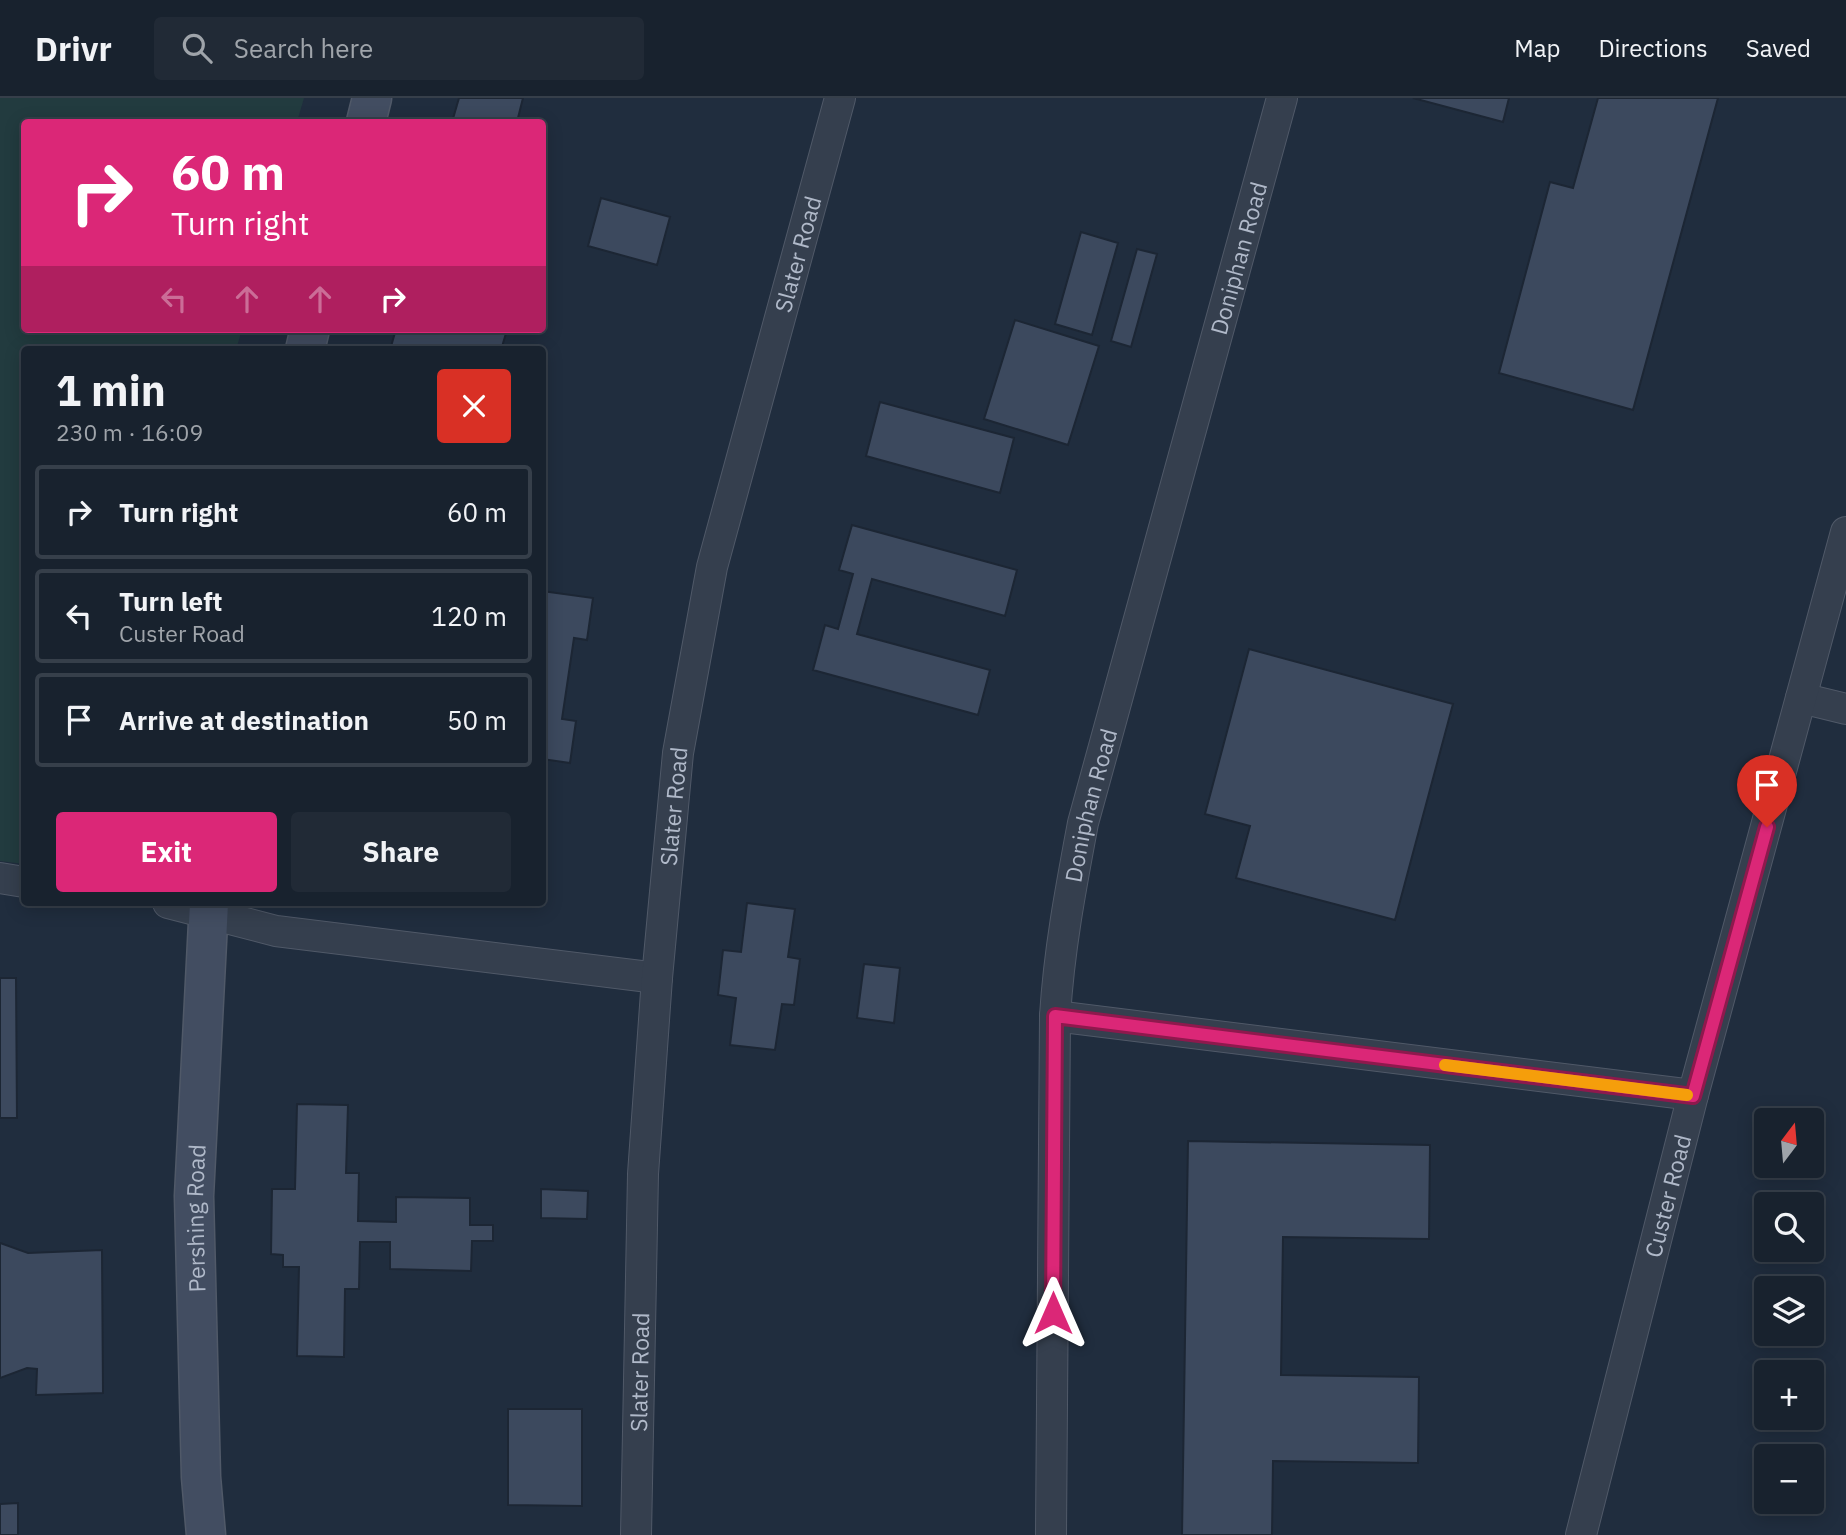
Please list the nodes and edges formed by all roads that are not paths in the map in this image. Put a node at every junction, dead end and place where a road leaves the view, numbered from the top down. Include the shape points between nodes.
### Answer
1 (372, 98) edge
2 (840, 98) edge
3 (1282, 98) edge
4 (367, 119) edge
5 (1846, 532) edge
6 (1801, 698) junction
7 (1846, 709) edge
8 (0, 878) edge
9 (21, 882) edge
10 (209, 908) edge
11 (657, 978) junction
12 (1055, 1016) junction
13 (1693, 1096) junction
14 (206, 1535) edge
15 (636, 1535) edge
16 (1051, 1535) edge
17 (1581, 1535) edge

1 - 4 street
2 - 11 street, Slater Road via 712,567 678,753
3 - 12 street, Doniphan Road via 1083,823 1064,924
5 - 6 street, Custer Road
6 - 7 street
6 - 13 street, Custer Road
8 - 9 street
10 - 11 street via 255,927
10 - 14 street, Pershing Road via 194,1196
11 - 15 street, Slater Road via 643,1178
12 - 13 street
12 - 16 street, Doniphan Road
13 - 17 street, Custer Road

